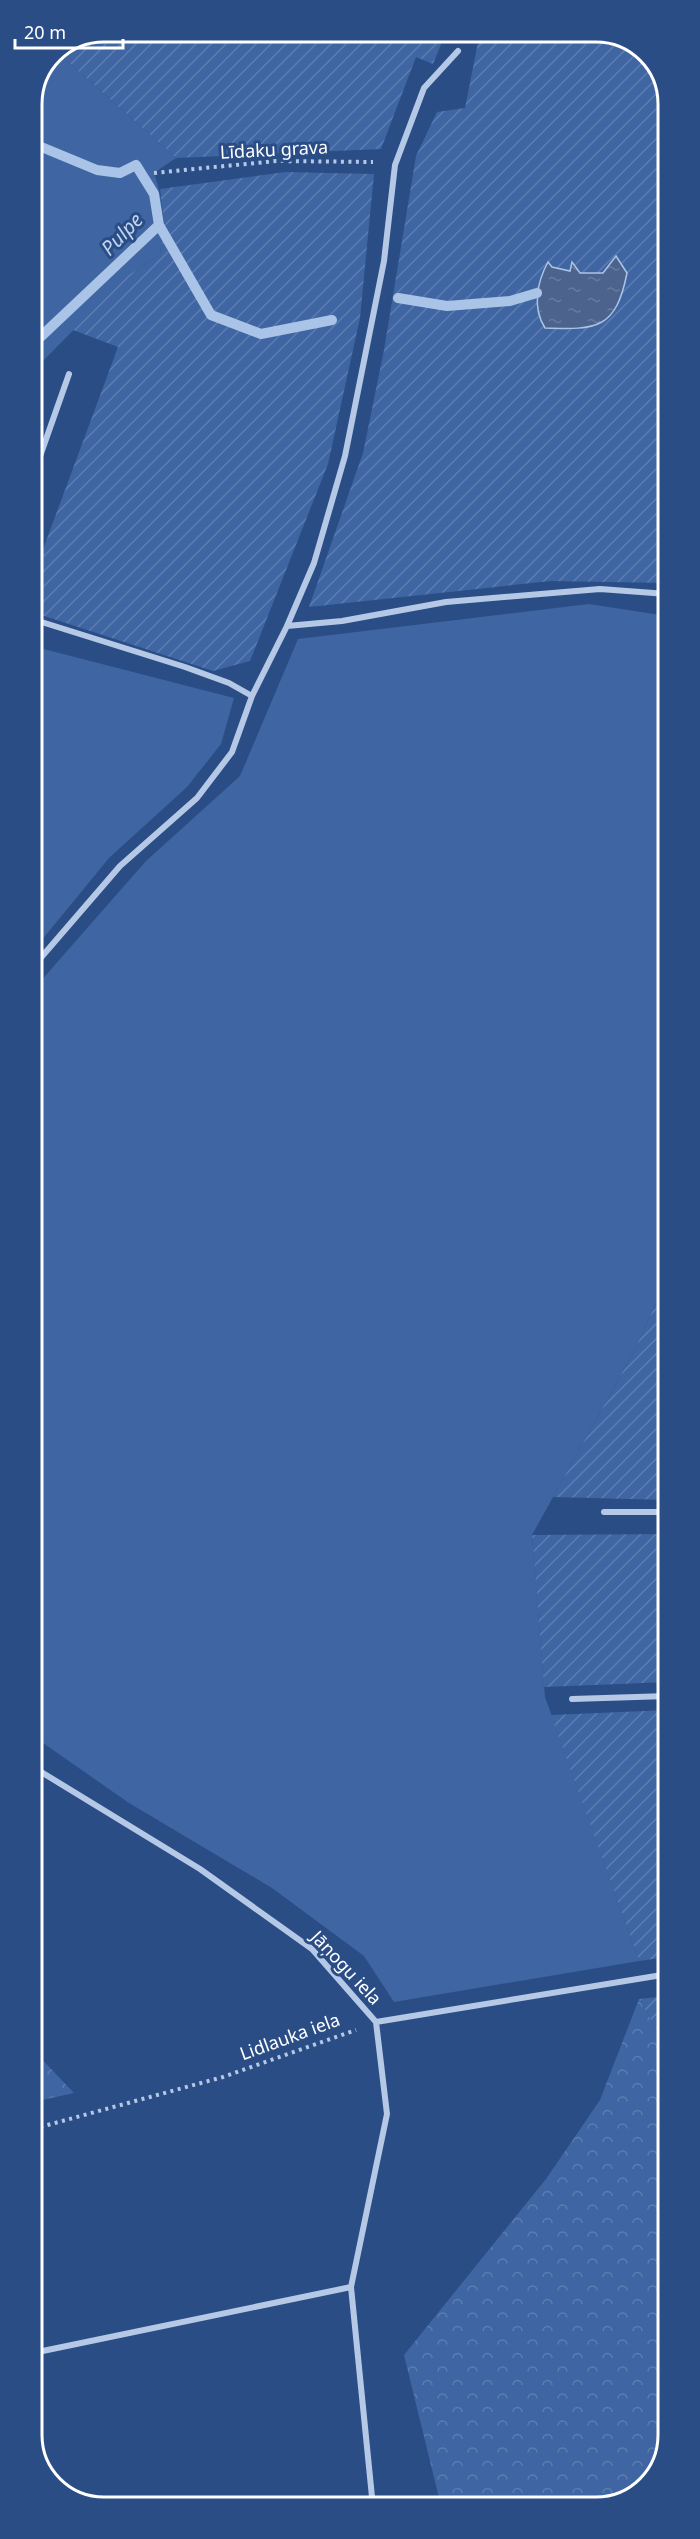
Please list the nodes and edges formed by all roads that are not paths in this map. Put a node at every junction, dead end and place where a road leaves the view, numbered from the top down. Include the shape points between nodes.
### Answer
1 (458, 51) dead end
2 (69, 374) dead end
3 (42, 451) edge
4 (658, 593) edge
5 (42, 623) edge
6 (287, 626) junction
7 (252, 696) junction
8 (42, 956) edge
9 (604, 1512) dead end
10 (658, 1512) edge
11 (658, 1696) edge
12 (573, 1699) dead end
13 (42, 1772) edge
14 (658, 1976) edge
15 (376, 2022) junction
16 (351, 2287) junction
17 (42, 2351) edge
18 (372, 2497) edge

1 - 6 street via 424,88 395,165 384,261 345,456 314,563
2 - 3 street
4 - 6 street via 600,590 458,601 342,621
5 - 7 street via 185,667
6 - 7 street
7 - 8 street via 232,752 197,798 120,866
9 - 10 street
11 - 12 street
13 - 15 street, Jāņogu iela via 200,1869 312,1949
14 - 15 street
15 - 16 street, Jāņogu iela via 387,2114
16 - 17 street
16 - 18 street, Jāņogu iela

